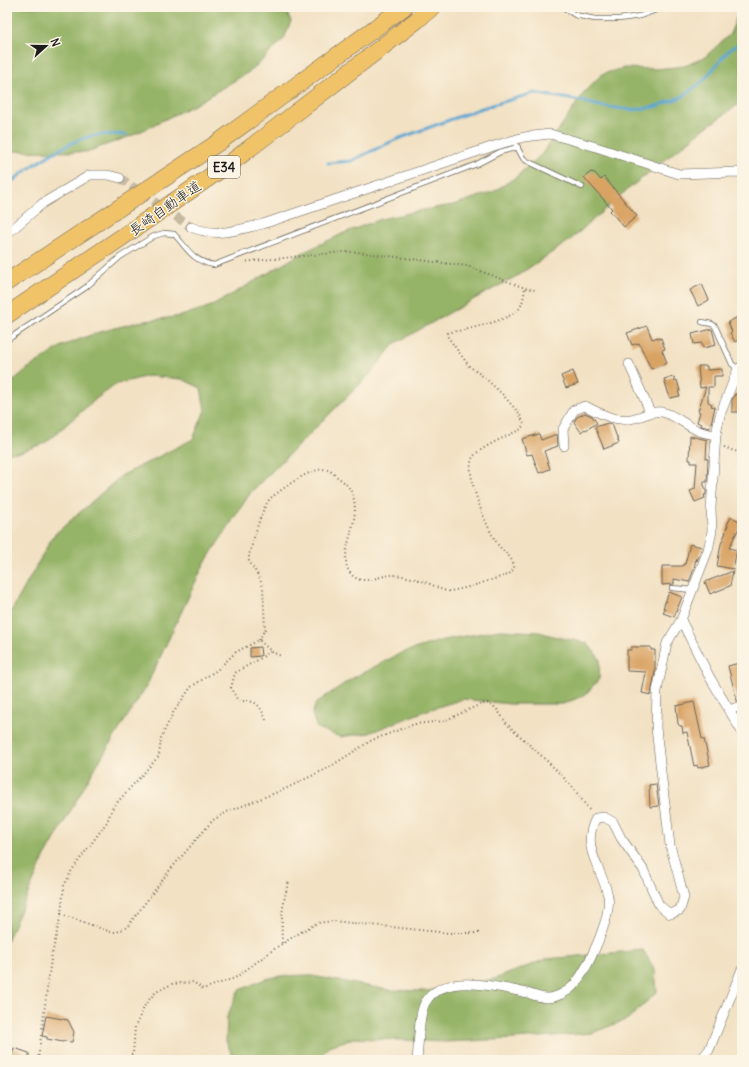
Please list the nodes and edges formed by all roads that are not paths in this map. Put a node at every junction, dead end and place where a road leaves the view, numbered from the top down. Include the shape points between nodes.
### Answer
1 (404, 7) edge
2 (432, 7) edge
3 (563, 7) edge
4 (664, 7) edge
5 (516, 144) junction
6 (742, 173) edge
7 (120, 178) tunnel mouth
8 (582, 187) dead end
9 (191, 227) tunnel mouth
10 (7, 234) edge
11 (7, 282) edge
12 (7, 315) edge
13 (702, 322) dead end
14 (7, 340) edge
15 (629, 364) dead end
16 (740, 367) edge
17 (650, 412) junction
18 (715, 439) junction
19 (564, 446) dead end
20 (672, 588) dead end
21 (693, 590) junction
22 (681, 620) junction
23 (742, 706) edge
24 (728, 710) junction
25 (742, 732) edge
26 (742, 969) edge
27 (418, 1060) edge
28 (700, 1060) edge

1 - 11 highway, 長崎自動車道 / E34 via 219,142
2 - 12 highway, 長崎自動車道 / E34 via 233,161
3 - 4 lane via 575,15 595,19 640,16
5 - 6 street via 524,137 550,134 679,174
5 - 8 lane via 527,161
5 - 9 street via 263,224 226,233 202,232
5 - 14 lane via 477,164 214,265 194,258 174,234 154,236 120,257 86,288
7 - 10 street via 90,175 43,202
13 - 16 lane via 715,326 732,364
15 - 17 street
16 - 18 street via 720,415
17 - 18 street via 662,412
17 - 19 street via 636,418 612,419 585,406 574,410 563,429
18 - 21 street via 712,531 708,550
20 - 21 lane
21 - 22 street
22 - 24 street
22 - 27 street via 667,643 657,691 656,728 670,845 684,898 680,910 670,914 660,905 643,869 613,822 596,818 591,827 589,843 608,896 608,913 584,972 571,988 547,998 493,986 464,984 451,984 433,993 425,1003 421,1020
23 - 24 street
24 - 25 street
26 - 28 street via 709,1050

